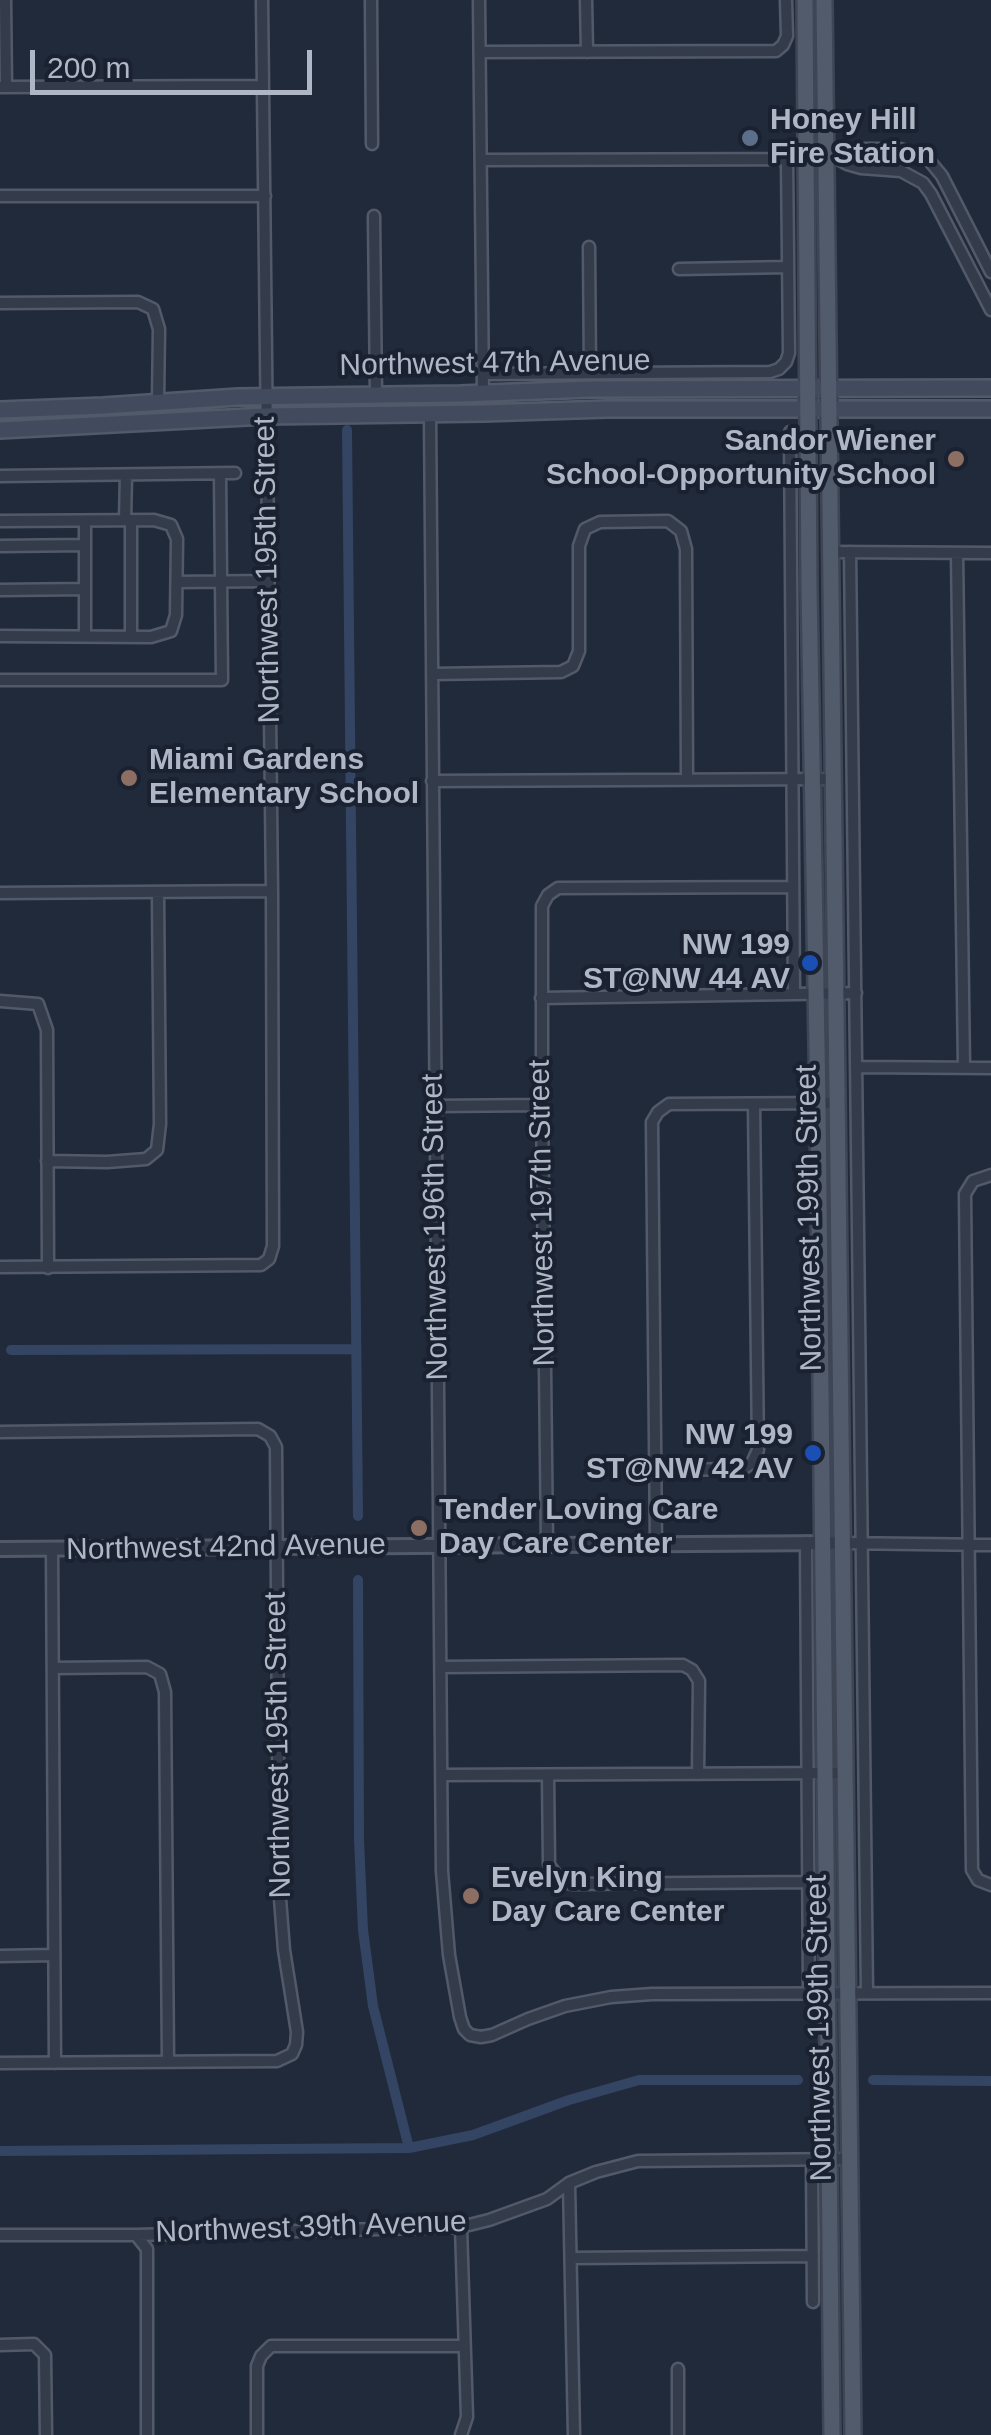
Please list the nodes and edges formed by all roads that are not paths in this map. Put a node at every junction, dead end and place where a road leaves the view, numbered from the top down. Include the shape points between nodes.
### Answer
1 (5, 0) edge
2 (262, 0) edge
3 (371, 0) edge
4 (479, 0) edge
5 (586, 0) edge
6 (786, 0) edge
7 (805, 0) edge
8 (824, 0) edge
9 (480, 52) junction
10 (587, 52) junction
11 (263, 86) junction
12 (3, 87) edge
13 (372, 144) dead end
14 (906, 151) junction
15 (787, 159) junction
16 (807, 159) junction
17 (832, 159) junction
18 (481, 160) junction
19 (901, 171) junction
20 (0, 196) edge
21 (264, 196) junction
22 (374, 216) dead end
23 (590, 247) dead end
24 (788, 266) junction
25 (679, 269) dead end
26 (991, 276) edge
27 (978, 288) junction
28 (0, 303) edge
29 (991, 310) edge
30 (590, 373) junction
31 (483, 374) junction
32 (829, 387) junction
33 (807, 388) junction
34 (991, 388) edge
35 (483, 393) junction
36 (376, 395) junction
37 (266, 396) junction
38 (158, 402) junction
39 (808, 408) junction
40 (828, 408) junction
41 (991, 409) edge
42 (4, 411) edge
43 (430, 414) junction
44 (463, 414) junction
45 (266, 416) junction
46 (0, 430) edge
47 (790, 432) dead end
48 (234, 473) dead end
49 (220, 474) junction
50 (126, 475) junction
51 (0, 476) edge
52 (128, 520) junction
53 (0, 521) edge
54 (86, 521) junction
55 (85, 545) junction
56 (0, 546) edge
57 (830, 552) junction
58 (850, 552) junction
59 (957, 552) junction
60 (991, 552) edge
61 (222, 581) junction
62 (267, 581) junction
63 (176, 582) junction
64 (85, 589) junction
65 (0, 590) edge
66 (84, 635) junction
67 (0, 636) edge
68 (129, 637) junction
69 (432, 674) junction
70 (0, 680) edge
71 (687, 779) junction
72 (814, 779) junction
73 (833, 779) junction
74 (794, 780) junction
75 (432, 781) junction
76 (793, 887) junction
77 (272, 891) junction
78 (158, 893) junction
79 (0, 894) edge
80 (794, 993) junction
81 (816, 993) junction
82 (836, 993) junction
83 (856, 993) junction
84 (541, 998) junction
85 (1, 1001) edge
86 (857, 1067) junction
87 (964, 1068) junction
88 (991, 1068) edge
89 (818, 1103) junction
90 (837, 1103) junction
91 (754, 1104) junction
92 (542, 1105) junction
93 (434, 1106) junction
94 (47, 1161) junction
95 (991, 1176) edge
96 (0, 1268) edge
97 (48, 1268) junction
98 (0, 1432) edge
99 (656, 1470) junction
100 (814, 1542) junction
101 (842, 1543) junction
102 (862, 1543) junction
103 (439, 1545) junction
104 (546, 1545) junction
105 (656, 1545) junction
106 (967, 1545) junction
107 (991, 1545) edge
108 (276, 1548) junction
109 (52, 1549) junction
110 (0, 1550) edge
111 (441, 1666) junction
112 (52, 1668) junction
113 (806, 1773) junction
114 (824, 1773) junction
115 (844, 1773) junction
116 (548, 1774) junction
117 (698, 1774) junction
118 (442, 1775) junction
119 (808, 1882) junction
120 (991, 1885) edge
121 (54, 1955) junction
122 (0, 1956) edge
123 (809, 1993) junction
124 (828, 1993) junction
125 (847, 1993) junction
126 (868, 1993) junction
127 (991, 1993) edge
128 (168, 2062) junction
129 (0, 2063) edge
130 (55, 2063) junction
131 (820, 2159) junction
132 (849, 2159) junction
133 (569, 2183) junction
134 (462, 2227) junction
135 (0, 2235) edge
136 (136, 2235) junction
137 (813, 2256) junction
138 (572, 2258) junction
139 (813, 2302) dead end
140 (830, 2312) junction
141 (852, 2312) junction
142 (0, 2345) edge
143 (464, 2346) junction
144 (678, 2369) dead end
145 (46, 2435) edge
146 (147, 2435) edge
147 (257, 2435) edge
148 (462, 2435) edge
149 (574, 2435) edge
150 (678, 2435) edge
151 (832, 2435) edge
152 (853, 2435) edge

1 - 12 street
2 - 11 street, Northwest 195th Street
3 - 13 street
4 - 9 street
5 - 10 street
6 - 10 street via 787,36 776,51
7 - 16 main road, Northwest 199th Street
8 - 17 main road, Northwest 199th Street
9 - 10 street
9 - 18 street
11 - 12 street
11 - 21 street, Northwest 195th Street
14 - 17 street via 861,149
14 - 19 street
14 - 26 street via 928,159 942,176
15 - 16 street
15 - 18 street
15 - 24 street
16 - 17 street
16 - 33 main road, Northwest 199th Street
17 - 19 street
17 - 32 main road, Northwest 199th Street
18 - 31 street
19 - 27 street via 931,194
20 - 21 street
21 - 37 street, Northwest 195th Street
22 - 36 street
23 - 30 street
24 - 25 street
24 - 30 street, Northwest 47th Avenue via 789,353 783,366 770,372
26 - 27 street
27 - 29 street
28 - 38 street via 138,302 152,309 159,329
30 - 31 street, Northwest 47th Avenue
31 - 35 street
32 - 33 main road, Northwest 47th Avenue
32 - 34 main road, Northwest 47th Avenue
32 - 40 main road, Northwest 199th Street
33 - 35 main road, Northwest 47th Avenue
33 - 39 main road, Northwest 199th Street
35 - 36 main road, Northwest 47th Avenue
35 - 44 main road
36 - 37 main road, Northwest 47th Avenue
37 - 38 main road, Northwest 47th Avenue
37 - 45 street, Northwest 195th Street
38 - 42 main road, Northwest 47th Avenue
39 - 40 main road, Northwest 47th Avenue
39 - 44 main road, Northwest 47th Avenue
39 - 72 main road, Northwest 199th Street
40 - 41 main road, Northwest 47th Avenue
40 - 57 main road, Northwest 199th Street
43 - 44 main road, Northwest 47th Avenue
43 - 45 main road, Northwest 47th Avenue
43 - 69 street, Northwest 196th Street
45 - 46 main road, Northwest 47th Avenue
45 - 62 street, Northwest 195th Street
47 - 74 street
48 - 49 street
49 - 50 street
49 - 61 street
50 - 51 street
50 - 52 street
52 - 54 street
52 - 63 street via 170,524 177,539
52 - 68 street
53 - 54 street
54 - 55 street
55 - 56 street
55 - 64 street
57 - 58 street
57 - 73 main road, Northwest 199th Street
58 - 59 street
58 - 83 street
59 - 60 street
59 - 87 street
61 - 62 street
61 - 63 street
61 - 70 street via 222,680
62 - 77 street, Northwest 195th Street
63 - 68 street via 171,631
64 - 65 street
64 - 66 street
66 - 67 street
66 - 68 street
69 - 71 street via 561,672 573,666 585,529 600,522 668,521 681,531 686,549
69 - 75 street, Northwest 196th Street
71 - 74 street
71 - 75 street
72 - 73 street
72 - 74 street
72 - 81 main road, Northwest 199th Street
73 - 82 main road, Northwest 199th Street
74 - 76 street
75 - 93 street, Northwest 196th Street
76 - 80 street
76 - 84 street, Northwest 197th Street via 558,888 542,906
77 - 78 street
77 - 97 street, Northwest 195th Street via 269,1259 260,1265
78 - 79 street
78 - 94 street via 157,1150 146,1158 107,1162
80 - 81 street
80 - 84 street
81 - 82 street
81 - 89 main road, Northwest 199th Street
82 - 83 street
82 - 90 main road, Northwest 199th Street
83 - 86 street
84 - 92 street, Northwest 197th Street
85 - 94 street via 38,1004 47,1030
86 - 87 street
86 - 102 street
87 - 88 street
89 - 90 street
89 - 91 street
89 - 100 main road, Northwest 199th Street
90 - 101 main road, Northwest 199th Street
91 - 99 street via 758,1450 742,1469
91 - 99 street via 668,1104 652,1122
92 - 93 street
92 - 104 street, Northwest 197th Street
93 - 103 street, Northwest 196th Street
94 - 97 street
95 - 106 street via 973,1180 965,1194
96 - 97 street
98 - 108 street, Northwest 195th Street via 258,1429 276,1448
99 - 105 street
100 - 101 street, Northwest 42nd Avenue
100 - 105 street, Northwest 42nd Avenue
100 - 113 street
100 - 114 main road, Northwest 199th Street
101 - 102 street, Northwest 42nd Avenue
101 - 115 main road, Northwest 199th Street
102 - 106 street, Northwest 42nd Avenue
102 - 126 street
103 - 104 street, Northwest 42nd Avenue
103 - 108 street, Northwest 42nd Avenue
103 - 111 street, Northwest 196th Street
104 - 105 street, Northwest 42nd Avenue
106 - 107 street, Northwest 42nd Avenue
106 - 120 street via 972,1870
108 - 109 street, Northwest 42nd Avenue
108 - 128 street, Northwest 195th Street via 279,1886 296,2044 277,2061
109 - 110 street, Northwest 42nd Avenue
109 - 112 street
111 - 117 street via 683,1665 699,1681
111 - 118 street, Northwest 196th Street
112 - 121 street
112 - 128 street via 148,1667 160,1674
113 - 114 street
113 - 117 street
113 - 119 street
114 - 115 street
114 - 124 main road, Northwest 199th Street
115 - 125 main road, Northwest 199th Street
116 - 117 street
116 - 118 street
116 - 119 street via 549,1865 562,1882
118 - 123 street, Northwest 196th Street via 449,1954 460,2017 470,2035 492,2036 565,2006 611,1997
119 - 123 street
121 - 122 street
121 - 130 street
123 - 124 street
124 - 125 street
124 - 131 main road, Northwest 199th Street
125 - 126 street
125 - 132 main road, Northwest 199th Street
126 - 127 street
128 - 130 street
129 - 130 street
131 - 132 street, Northwest 39th Avenue
131 - 133 street, Northwest 39th Avenue via 638,2161
131 - 137 street
131 - 140 main road, Northwest 199th Street
132 - 141 main road, Northwest 199th Street
133 - 134 street, Northwest 39th Avenue via 546,2199
133 - 138 street
134 - 136 street, Northwest 39th Avenue
134 - 143 street
135 - 136 street, Northwest 39th Avenue
136 - 146 street via 148,2249
137 - 138 street
137 - 139 street
138 - 149 street
140 - 141 main road
140 - 151 main road, Northwest 199th Street
141 - 152 main road, Northwest 199th Street
142 - 145 street via 34,2344 45,2355
143 - 147 street via 271,2346 256,2366
143 - 148 street
144 - 150 street

